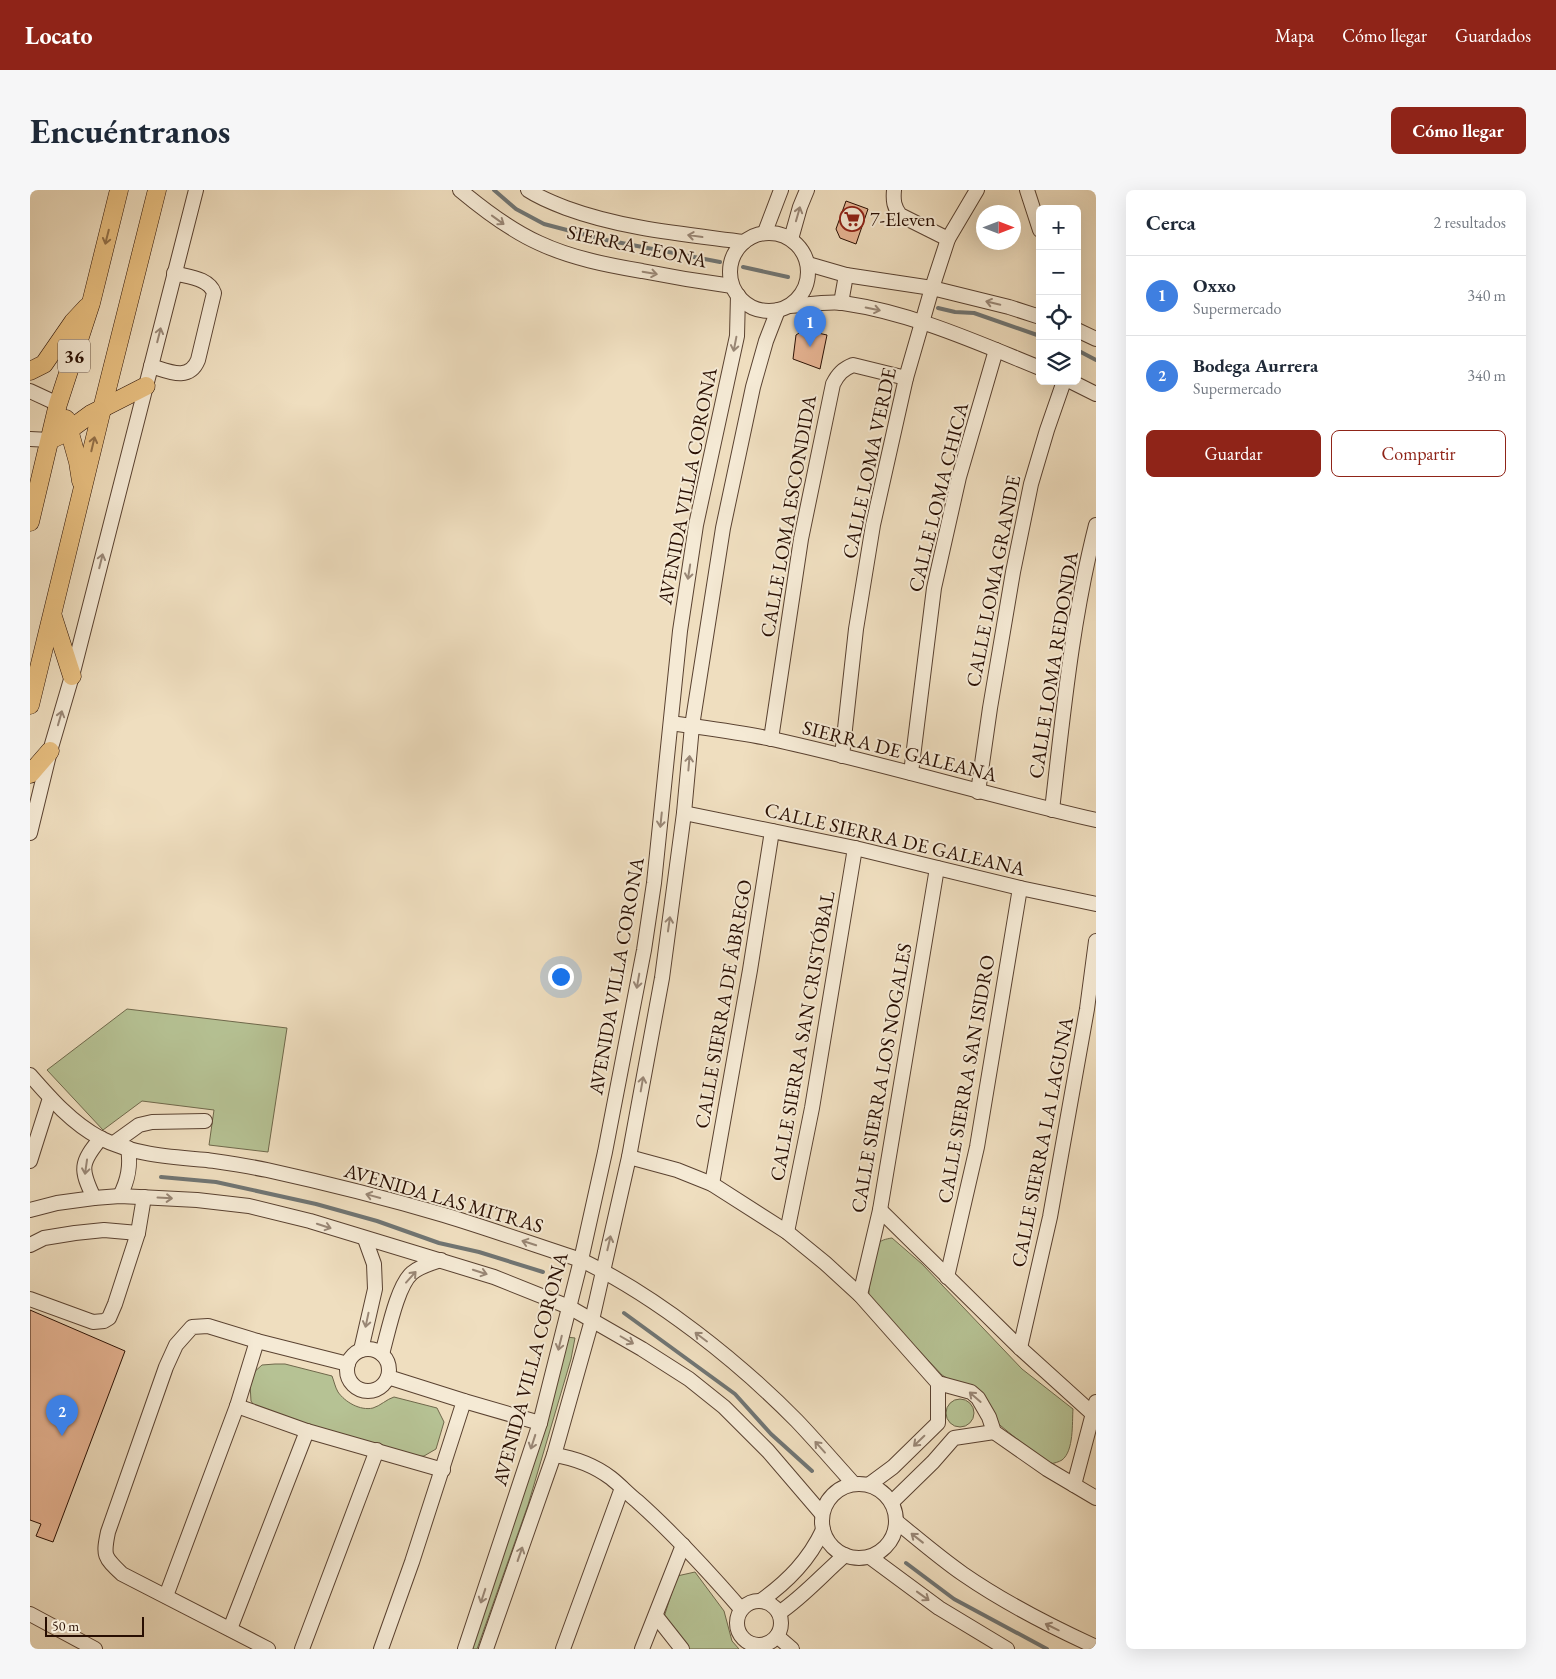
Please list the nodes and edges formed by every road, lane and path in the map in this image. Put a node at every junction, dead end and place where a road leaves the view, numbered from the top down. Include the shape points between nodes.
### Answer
1 (119, 190) edge
2 (157, 190) edge
3 (460, 190) edge
4 (528, 190) edge
5 (781, 190) edge
6 (808, 190) edge
7 (894, 190) edge
8 (977, 190) edge
9 (1026, 190) edge
10 (196, 191) edge
11 (1036, 219) edge
12 (765, 232) junction
13 (791, 239) junction
14 (948, 239) junction
15 (744, 242) junction
16 (808, 264) junction
17 (174, 273) junction
18 (846, 275) junction
19 (932, 288) junction
20 (735, 291) junction
21 (91, 303) junction
22 (841, 303) junction
23 (784, 308) junction
24 (1036, 316) edge
25 (922, 322) junction
26 (996, 350) junction
27 (151, 366) junction
28 (1036, 366) edge
29 (30, 371) edge
30 (906, 378) junction
31 (1063, 385) edge
32 (1078, 385) edge
33 (146, 386) junction
34 (30, 391) edge
35 (1096, 394) edge
36 (58, 404) junction
37 (102, 409) junction
38 (69, 429) junction
39 (30, 439) edge
40 (50, 440) junction
41 (82, 491) junction
42 (30, 516) edge
43 (1096, 526) edge
44 (53, 616) junction
45 (72, 676) junction
46 (30, 705) edge
47 (671, 723) junction
48 (692, 726) junction
49 (771, 739) junction
50 (50, 751) junction
51 (842, 756) junction
52 (911, 773) junction
53 (30, 774) edge
54 (978, 792) junction
55 (1052, 810) junction
56 (684, 813) junction
57 (1096, 820) edge
58 (772, 831) junction
59 (30, 833) edge
60 (855, 848) junction
61 (937, 868) junction
62 (1020, 888) junction
63 (1096, 904) edge
64 (1096, 941) edge
65 (30, 1075) edge
66 (50, 1098) junction
67 (205, 1121) dead end
68 (107, 1140) junction
69 (32, 1145) edge
70 (128, 1148) junction
71 (629, 1157) junction
72 (30, 1161) edge
73 (712, 1184) junction
74 (120, 1196) junction
75 (144, 1197) junction
76 (94, 1198) junction
77 (30, 1210) edge
78 (880, 1210) junction
79 (787, 1232) junction
80 (138, 1233) junction
81 (365, 1239) junction
82 (30, 1245) edge
83 (442, 1260) junction
84 (581, 1260) junction
85 (603, 1270) junction
86 (947, 1277) junction
87 (375, 1289) junction
88 (398, 1295) junction
89 (860, 1295) junction
90 (30, 1299) edge
91 (569, 1307) junction
92 (592, 1320) junction
93 (258, 1341) junction
94 (1020, 1348) junction
95 (361, 1350) junction
96 (382, 1354) junction
97 (348, 1364) junction
98 (388, 1377) junction
99 (938, 1383) junction
100 (464, 1401) junction
101 (237, 1406) junction
102 (1094, 1408) edge
103 (540, 1423) junction
104 (938, 1423) junction
105 (307, 1431) junction
106 (994, 1432) junction
107 (954, 1438) junction
108 (376, 1450) junction
109 (554, 1455) junction
110 (893, 1467) junction
111 (443, 1470) junction
112 (853, 1483) junction
113 (911, 1483) junction
114 (870, 1484) junction
115 (1074, 1485) junction
116 (622, 1488) junction
117 (1096, 1498) edge
118 (892, 1502) junction
119 (822, 1514) junction
120 (896, 1522) junction
121 (823, 1530) junction
122 (683, 1545) junction
123 (809, 1554) junction
124 (845, 1555) junction
125 (870, 1556) junction
126 (824, 1573) junction
127 (780, 1587) junction
128 (166, 1596) junction
129 (762, 1600) junction
130 (794, 1602) junction
131 (741, 1609) junction
132 (779, 1613) junction
133 (30, 1614) edge
134 (656, 1616) junction
135 (230, 1629) junction
136 (777, 1636) junction
137 (1096, 1648) edge
138 (95, 1649) edge
139 (268, 1649) edge
140 (302, 1649) edge
141 (381, 1649) edge
142 (465, 1649) edge
143 (486, 1649) edge
144 (563, 1649) edge
145 (642, 1649) edge
146 (682, 1649) edge
147 (792, 1649) edge
148 (1007, 1649) edge

1 -> 21 main road, 36
2 - 37 main road, 36
3 -> 20 street, SIERRA LEONA via 510,228 578,258
15 -> 4 street, SIERRA LEONA via 637,227 592,217
5 - 12 street
13 -> 6 street
7 - 14 street via 895,209 900,215
8 - 14 street, CALLE LOMA VERDE
9 - 11 street
10 - 17 street
12 - 13 street
12 - 15 street
13 - 16 street via 802,250
14 - 19 street, CALLE LOMA VERDE
15 - 20 street via 734,254 730,270
16 - 18 street
16 - 23 street via 808,280 801,295
27 -> 17 street
17 - 27 street via 207,283 214,293 198,360 195,367 185,374
18 - 19 street
18 - 22 street
24 -> 19 street
19 - 25 street, CALLE LOMA VERDE
20 - 23 street via 749,306 763,311
20 -> 47 street, AVENIDA VILLA CORONA via 737,336 696,525 680,631
21 - 29 main road via 73,322 44,364
21 - 36 main road, 36
22 - 23 street
22 -> 25 street
23 - 48 street, AVENIDA VILLA CORONA via 766,341 753,387 723,528
25 - 26 street
25 - 30 street, CALLE LOMA VERDE
26 - 28 street
26 - 52 street, CALLE LOMA CHICA via 959,477 936,580
27 - 33 street
30 - 49 street, CALLE LOMA ESCONDIDA via 853,365 844,368 833,384 801,539
30 - 51 street, CALLE LOMA VERDE via 873,525 856,630
31 - 54 street, CALLE LOMA GRANDE via 1031,484 1012,572
32 - 35 street
33 - 37 main road
45 -> 33 street
34 - 36 street
36 - 38 main road
36 - 40 main road, 36
37 - 38 main road
41 -> 37 main road, 36
38 - 40 main road
38 - 41 main road
39 - 40 street
40 - 42 main road, 36
41 - 44 main road, 36
43 - 55 street, CALLE LOMA REDONDA via 1072,647
44 - 45 main road
44 - 46 main road, 36
50 -> 45 street
47 - 48 street, SIERRA DE GALEANA
47 -> 84 street, AVENIDA VILLA CORONA via 644,950
48 - 49 street, SIERRA DE GALEANA
56 -> 48 street, AVENIDA VILLA CORONA
49 - 51 street, SIERRA DE GALEANA
50 - 53 main road
50 - 59 street
51 - 52 street, SIERRA DE GALEANA
52 - 54 street, SIERRA DE GALEANA
54 - 55 street, SIERRA DE GALEANA
55 - 57 street, SIERRA DE GALEANA
56 - 58 street, CALLE SIERRA DE GALEANA
71 -> 56 street, AVENIDA VILLA CORONA via 662,978
58 - 60 street, CALLE SIERRA DE GALEANA
58 - 73 street, CALLE SIERRA DE ÁBREGO
60 - 61 street, CALLE SIERRA DE GALEANA
60 - 79 street, CALLE SIERRA SAN CRISTÓBAL via 812,1108
61 - 62 street, CALLE SIERRA DE GALEANA
61 - 78 street, CALLE SIERRA LOS NOGALES
62 - 63 street, CALLE SIERRA DE GALEANA
62 - 86 street, CALLE SIERRA SAN ISIDRO via 977,1147
64 - 94 street, CALLE SIERRA LA LAGUNA via 1052,1207
65 - 66 street, AVENIDA LAS MITRAS
66 - 68 street, AVENIDA LAS MITRAS via 78,1123
66 - 69 street
67 - 68 street via 152,1122
68 - 70 street, AVENIDA LAS MITRAS
68 -> 76 street via 90,1151 84,1169
69 - 72 street
70 - 74 street via 129,1171
84 -> 70 street, AVENIDA LAS MITRAS via 443,1215 305,1178 208,1160 170,1158
71 - 73 street
85 -> 71 street, AVENIDA VILLA CORONA
73 - 79 street
74 - 75 street
74 - 76 street
75 - 80 street
75 -> 81 street via 249,1206
76 - 77 street
78 - 86 street
78 - 89 street, CALLE SIERRA LOS NOGALES
79 - 89 street
80 - 82 street via 104,1230 75,1233 44,1238
80 - 90 street via 115,1304 104,1321 93,1322
81 - 83 street
81 - 87 street via 374,1264
88 -> 83 street via 413,1273
83 -> 91 street
84 - 85 street, AVENIDA LAS MITRAS
84 - 91 street, AVENIDA VILLA CORONA
85 - 92 street, AVENIDA VILLA CORONA
112 -> 85 street, AVENIDA LAS MITRAS via 797,1421 714,1347 667,1311
86 - 94 street
87 - 88 street
87 -> 95 street
88 - 96 street
89 - 99 street
91 - 92 street
91 -> 103 street, AVENIDA VILLA CORONA
92 - 109 street, AVENIDA VILLA CORONA
92 -> 119 street via 642,1348 724,1406 768,1450
93 - 97 street
93 - 101 street
93 - 128 street via 208,1326 192,1326 176,1345 166,1367 108,1532 105,1553 109,1562 122,1574
94 - 102 street
95 - 96 street via 375,1350
95 - 97 street via 350,1358
96 - 98 street via 388,1364
97 - 98 street via 348,1377 362,1391 375,1391 386,1383
98 - 100 street
99 - 104 street
106 -> 99 street via 978,1398 971,1392
100 - 103 street
100 - 111 street
101 - 105 street
101 - 128 street
102 - 115 street
103 -> 142 street, AVENIDA VILLA CORONA
104 - 107 street
104 -> 110 street
105 - 108 street
105 - 135 street
106 - 107 street
106 - 115 street
107 - 113 street
108 - 111 street
108 - 140 street
109 - 116 street via 568,1457 598,1470
143 -> 109 street, AVENIDA VILLA CORONA
110 - 113 street
110 - 114 street
111 - 141 street
112 - 114 street
112 - 119 street via 838,1489
113 - 118 street
114 - 118 street
115 - 117 street
116 - 122 street
116 - 144 street
118 - 120 street
119 - 121 street
120 - 125 street via 888,1544
137 -> 120 street via 1008,1603 962,1573
121 - 123 street
121 - 124 street via 827,1540
122 - 131 street
122 - 134 street
123 - 126 street
123 - 127 street
124 - 125 street via 853,1558
124 - 126 street
125 -> 148 street via 939,1608
126 - 130 street
127 - 129 street
127 - 130 street
128 - 135 street
129 - 131 street via 750,1602
129 - 132 street
130 - 132 street
131 - 136 street via 737,1627 748,1643 760,1646
132 - 136 street via 781,1628
133 - 138 street
134 - 145 street
134 - 146 street
135 - 139 street
136 - 147 street

